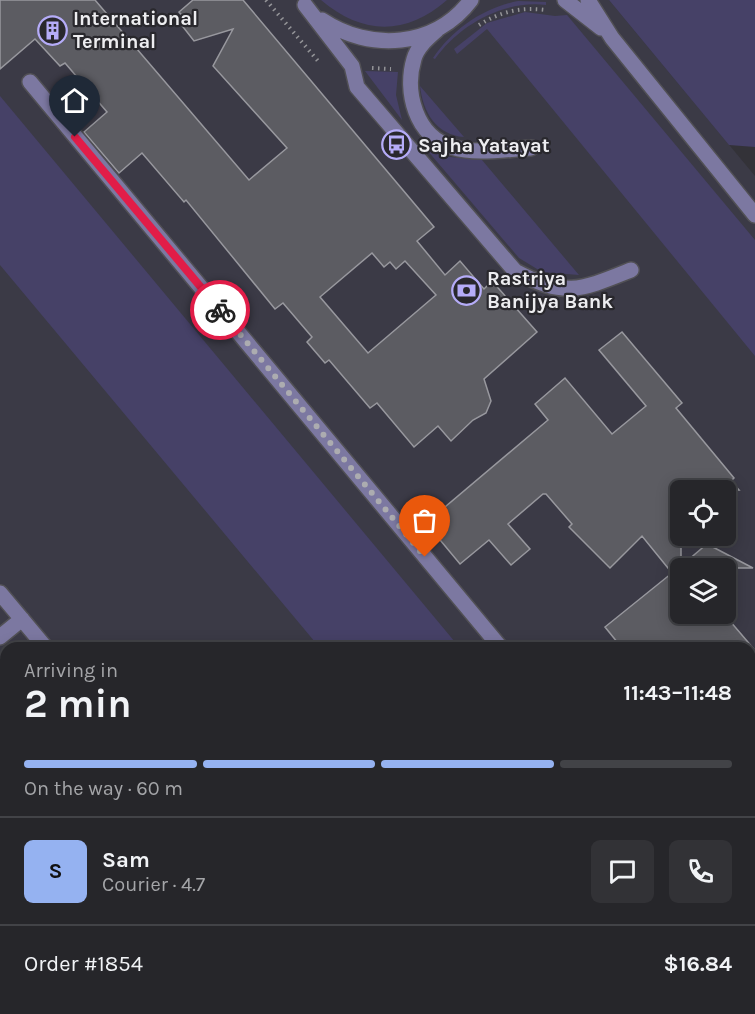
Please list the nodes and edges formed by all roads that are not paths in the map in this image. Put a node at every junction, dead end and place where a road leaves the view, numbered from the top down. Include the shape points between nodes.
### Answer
1 (485, 0) edge
2 (565, 0) edge
3 (588, 0) edge
4 (304, 2) edge
5 (467, 6) edge
6 (437, 30) junction
7 (612, 38) junction
8 (30, 82) dead end
9 (531, 148) dead end
10 (755, 215) edge
11 (631, 270) dead end
12 (0, 593) edge
13 (22, 619) junction
14 (0, 637) edge
15 (41, 642) edge
16 (496, 642) edge

1 - 5 street
2 - 7 street
3 - 7 street
4 - 6 street via 334,28 372,41 408,40
4 - 11 street via 352,66 357,87 515,271 563,290 585,288
5 - 6 street
6 - 9 street via 414,58 413,104 421,124 438,142 464,150
7 - 10 street
8 - 16 street
12 - 13 street
13 - 14 street
13 - 15 street

